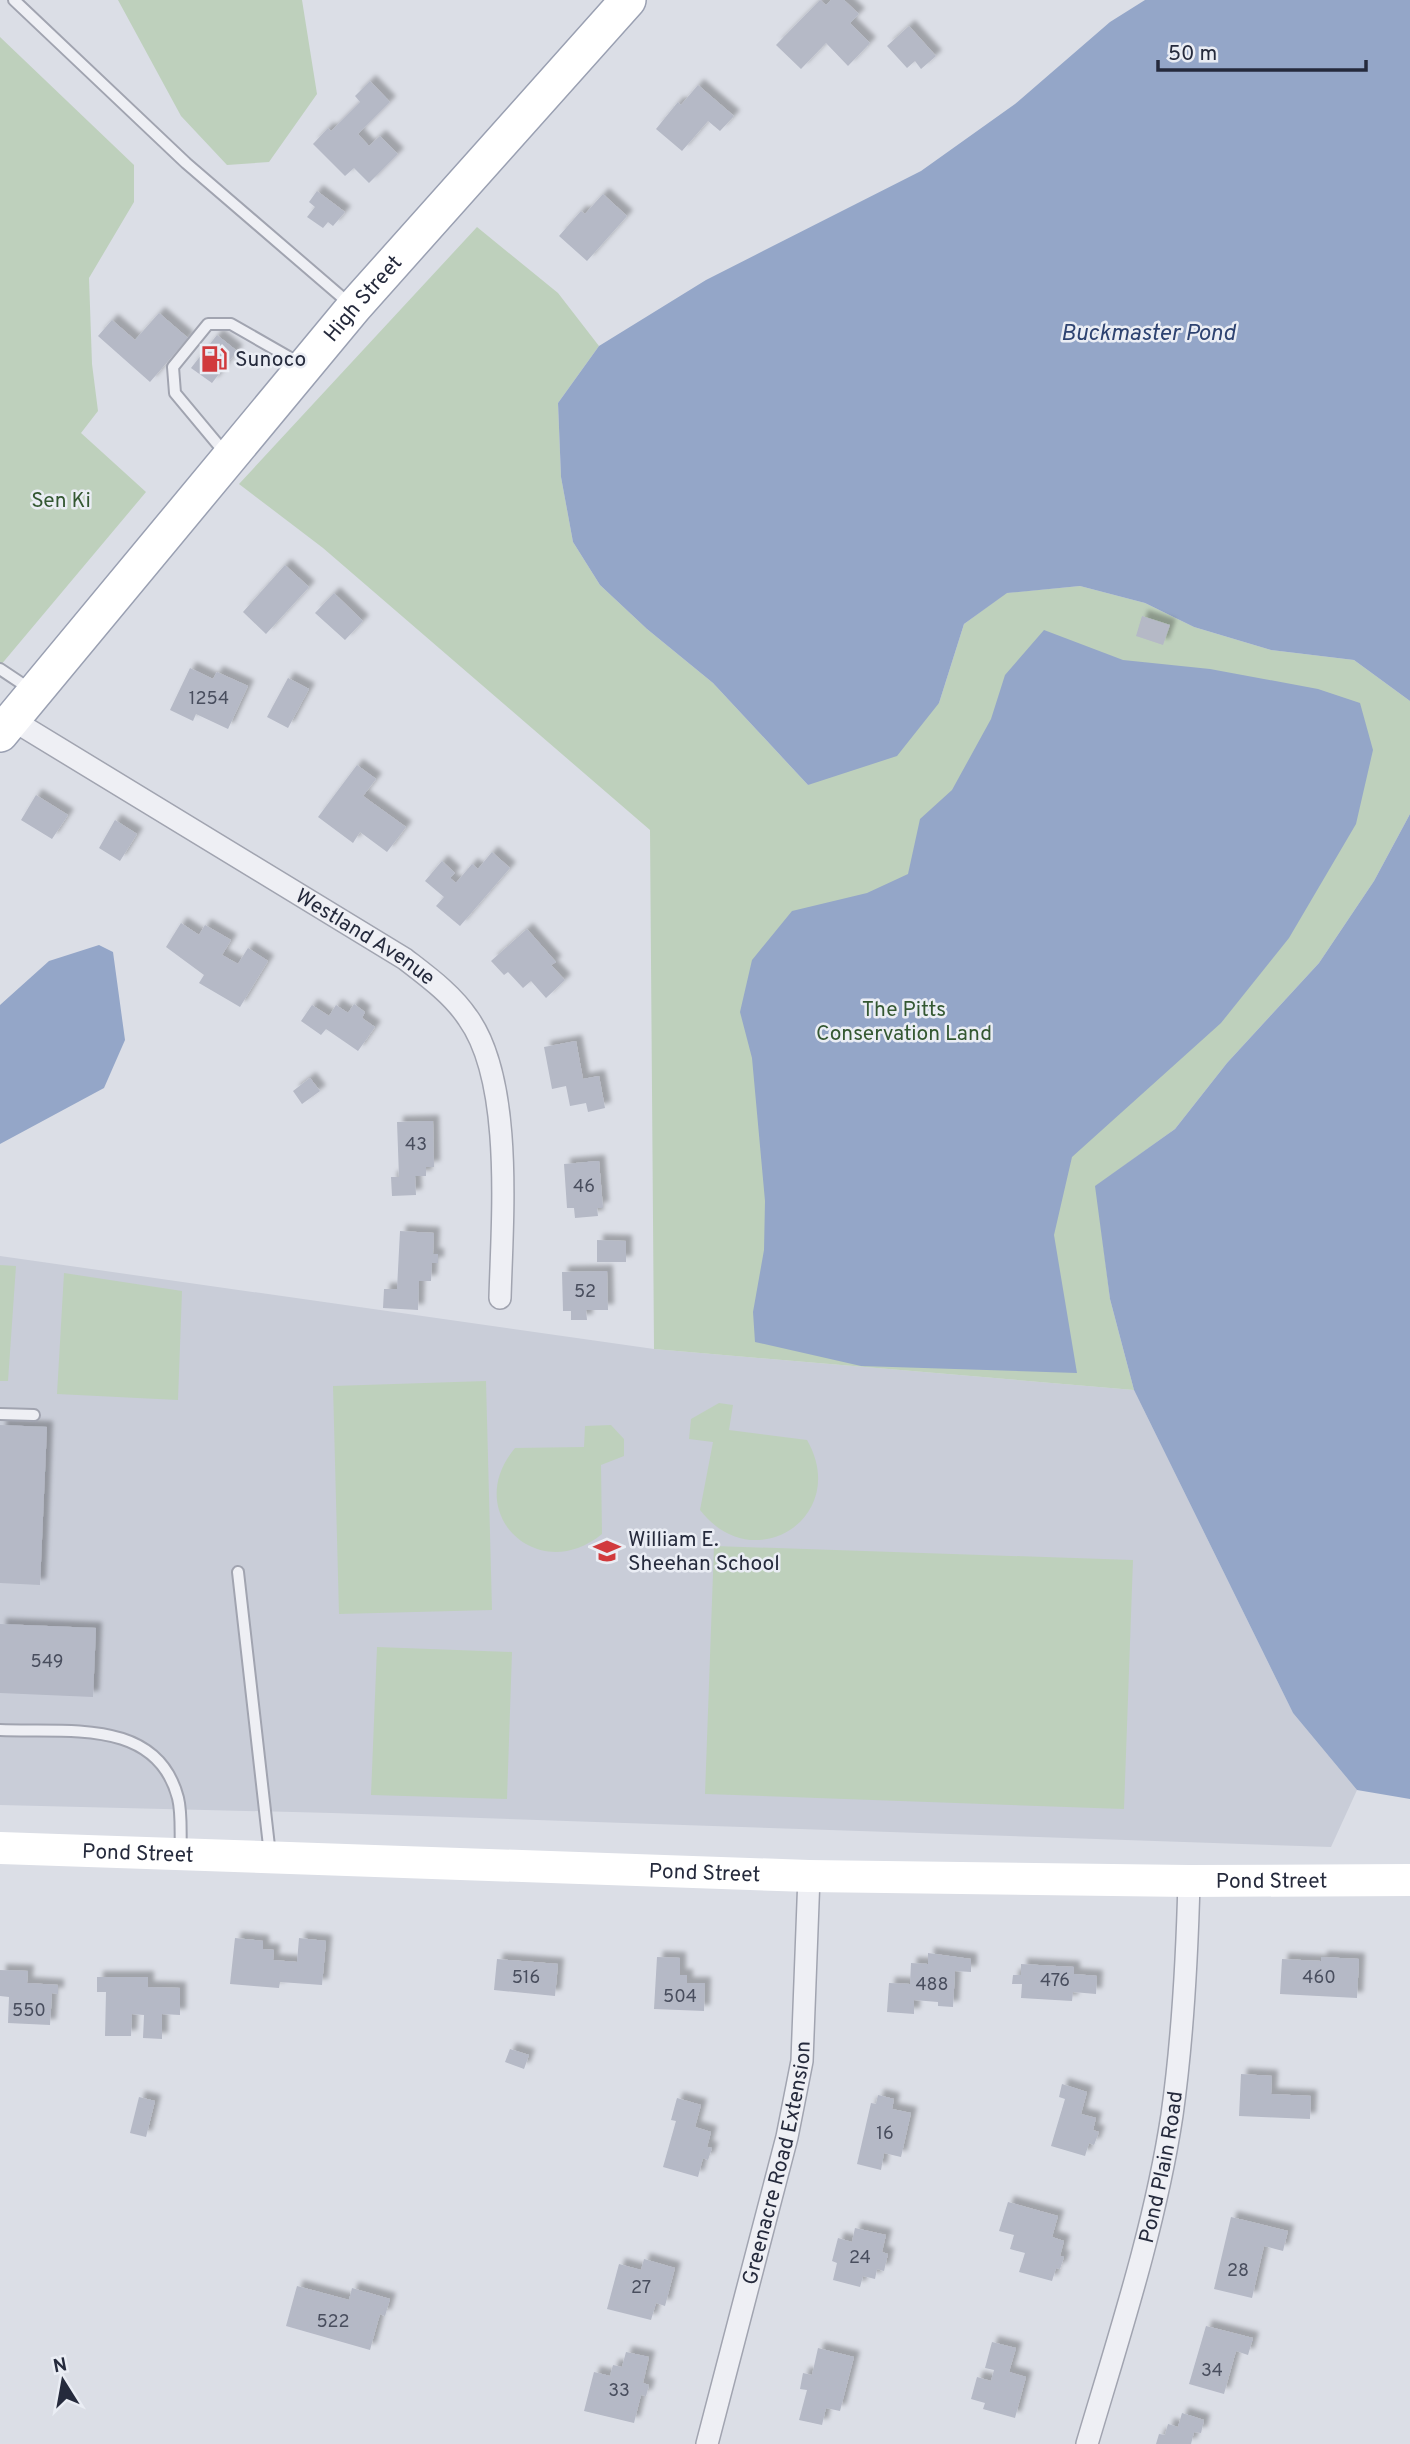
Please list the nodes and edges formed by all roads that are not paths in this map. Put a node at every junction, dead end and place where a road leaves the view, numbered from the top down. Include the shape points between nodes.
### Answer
1 (14, 0) edge
2 (628, 0) edge
3 (354, 307) junction
4 (304, 366) junction
5 (228, 456) junction
6 (0, 669) edge
7 (33, 691) junction
8 (5, 726) edge
9 (500, 1298) dead end
10 (0, 1414) edge
11 (34, 1415) dead end
12 (238, 1572) dead end
13 (0, 1730) edge
14 (0, 1848) edge
15 (181, 1856) junction
16 (271, 1859) junction
17 (809, 1875) junction
18 (1410, 1880) edge
19 (1189, 1881) junction
20 (707, 2444) edge
21 (1087, 2444) edge

1 - 3 lane via 186,163
2 - 3 main road, High Street
3 - 4 main road, High Street
4 - 5 main road, High Street
4 - 5 lane via 231,324 208,324 173,367 175,393
5 - 7 main road, High Street
6 - 7 lane
7 - 8 main road, High Street
8 - 9 street, Westland Avenue via 405,959 439,985 469,1018 491,1063 497,1106 502,1194
10 - 11 lane
12 - 16 lane
13 - 15 lane via 117,1735 140,1745 164,1764 178,1799
14 - 15 street, Pond Street
15 - 16 street, Pond Street
16 - 17 street, Pond Street
17 - 19 street, Pond Street
17 - 20 street, Greenacre Road Extension via 803,2061
18 - 19 street, Pond Street
19 - 21 street, Pond Plain Road via 1186,1981 1172,2115 1133,2285

